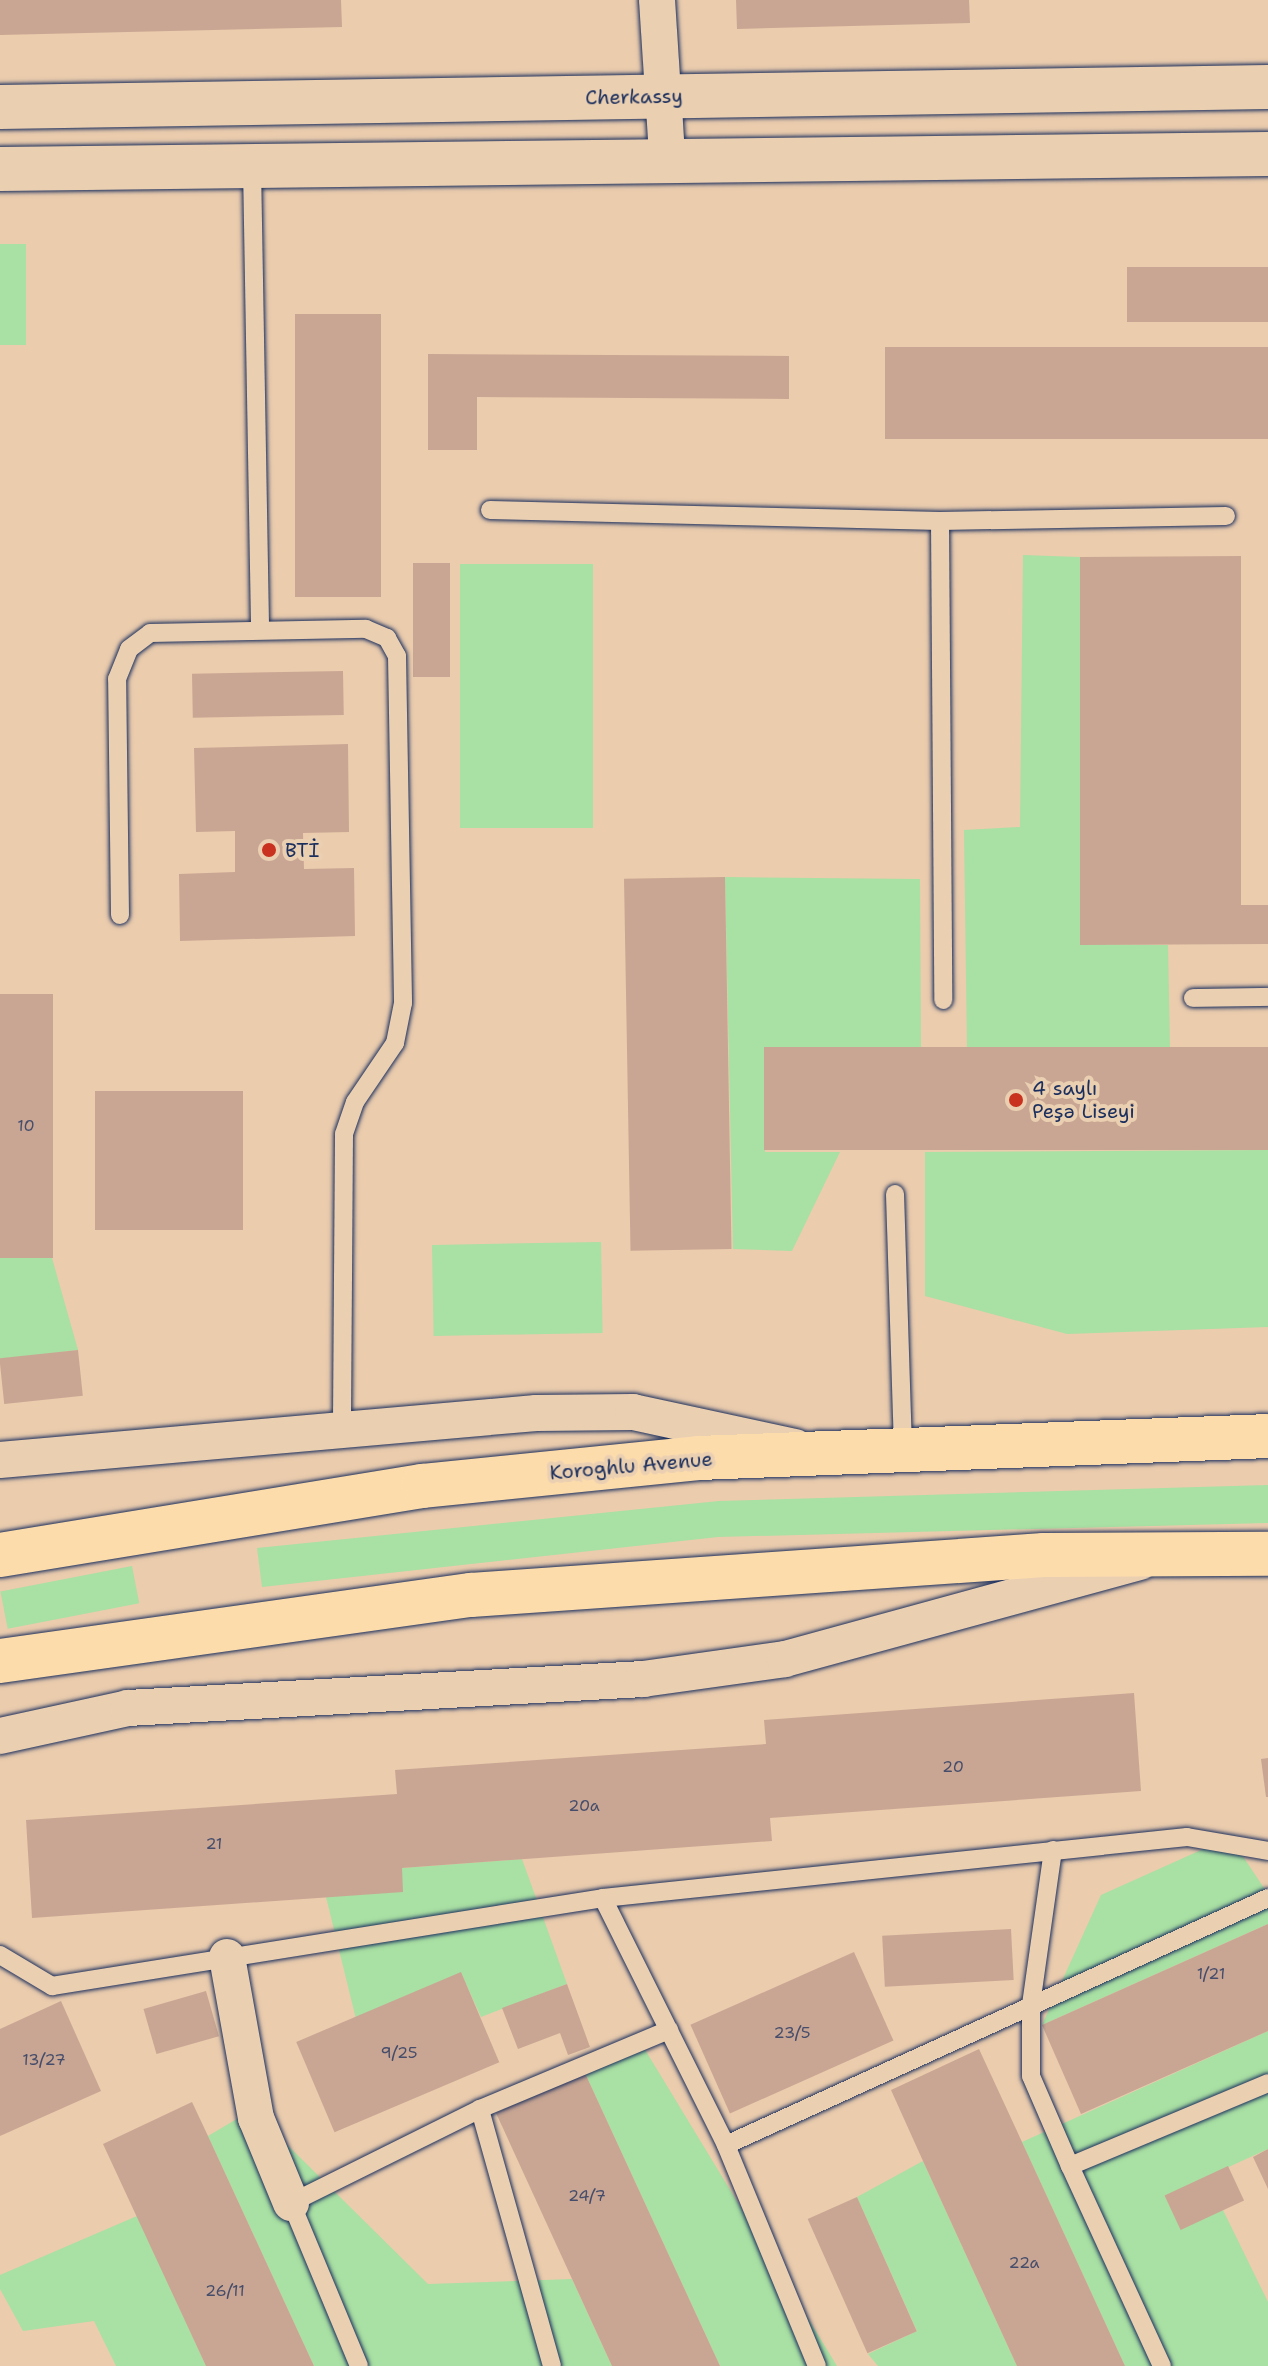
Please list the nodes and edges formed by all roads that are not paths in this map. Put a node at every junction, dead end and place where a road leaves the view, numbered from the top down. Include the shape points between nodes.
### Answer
1 (657, 0) edge
2 (1268, 87) edge
3 (663, 96) junction
4 (0, 107) edge
5 (1268, 154) edge
6 (667, 156) junction
7 (252, 164) junction
8 (0, 169) edge
9 (490, 510) dead end
10 (1226, 516) dead end
11 (940, 521) junction
12 (260, 630) junction
13 (120, 915) dead end
14 (1268, 997) edge
15 (1193, 998) dead end
16 (943, 1000) dead end
17 (895, 1194) dead end
18 (342, 1426) junction
19 (1268, 1436) edge
20 (903, 1449) junction
21 (816, 1453) junction
22 (0, 1460) edge
23 (1268, 1554) edge
24 (0, 1555) edge
25 (1158, 1556) junction
26 (0, 1661) edge
27 (0, 1736) edge
28 (1053, 1850) junction
29 (1268, 1851) edge
30 (603, 1898) junction
31 (1268, 1898) edge
32 (0, 1955) edge
33 (227, 1957) junction
34 (1031, 2005) junction
35 (669, 2030) junction
36 (1268, 2083) edge
37 (480, 2109) junction
38 (726, 2145) junction
39 (1070, 2166) junction
40 (291, 2203) junction
41 (359, 2366) edge
42 (552, 2366) edge
43 (817, 2366) edge
44 (1162, 2366) edge

1 - 3 street
2 - 3 street, Cherkassy
3 - 4 street, Cherkassy
3 - 6 street
5 - 6 street
6 - 7 street
7 - 8 street
7 - 12 lane
9 - 11 lane
10 - 11 lane
11 - 16 lane
12 - 13 lane via 150,633 129,649 117,679
12 - 18 lane via 366,629 387,638 397,656 403,1003 395,1043 355,1102 344,1134
14 - 15 lane
17 - 20 lane
18 - 21 street via 633,1412 718,1425
18 - 22 street
19 - 20 main road, Koroghlu Avenue
20 - 21 main road, Koroghlu Avenue
21 - 24 main road, Koroghlu Avenue via 423,1486
23 - 25 main road
25 - 26 main road via 808,1568 471,1595
25 - 27 street via 785,1659 643,1679 128,1708
28 - 29 lane via 1187,1837
28 - 30 lane
28 - 34 lane
30 - 33 lane
30 - 35 lane
31 - 34 lane
32 - 33 lane via 52,1986
33 - 40 street via 256,2118
34 - 38 lane
34 - 39 lane via 1031,2076
35 - 37 lane
35 - 38 lane
36 - 39 lane
37 - 40 lane
37 - 42 lane
38 - 43 lane
39 - 44 lane
40 - 41 lane

